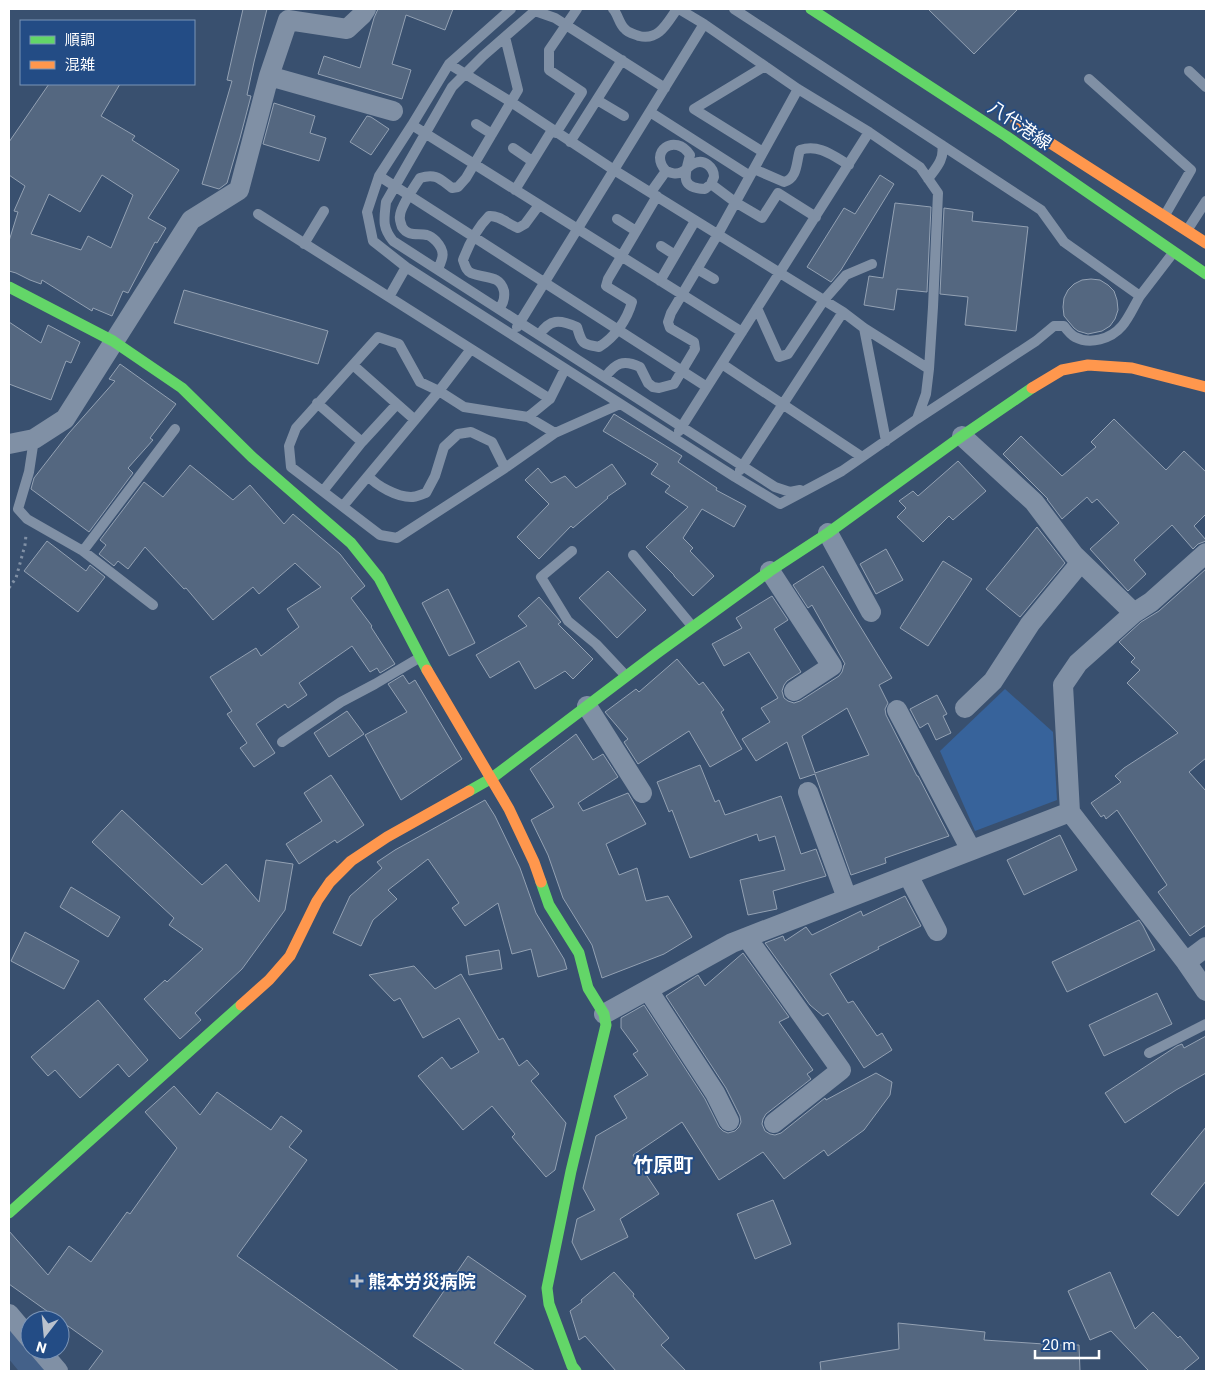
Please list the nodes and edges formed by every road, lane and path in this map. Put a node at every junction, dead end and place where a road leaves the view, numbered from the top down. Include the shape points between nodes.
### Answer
1 (366, 9) edge
2 (498, 9) edge
3 (511, 9) edge
4 (577, 9) edge
5 (613, 9) edge
6 (678, 9) edge
7 (734, 9) edge
8 (811, 9) edge
9 (536, 10) edge
10 (494, 24) junction
11 (704, 24) junction
12 (566, 25) junction
13 (505, 36) junction
14 (622, 60) junction
15 (449, 64) junction
16 (765, 66) junction
17 (1190, 71) dead end
18 (465, 74) junction
19 (270, 76) junction
20 (1089, 79) dead end
21 (1206, 87) edge
22 (665, 88) junction
23 (798, 89) junction
24 (597, 100) junction
25 (511, 102) junction
26 (393, 111) dead end
27 (650, 112) junction
28 (1006, 115) dead end
29 (624, 116) dead end
30 (476, 124) dead end
31 (412, 125) junction
32 (554, 132) junction
33 (869, 132) junction
34 (425, 134) junction
35 (492, 134) junction
36 (570, 142) junction
37 (942, 145) junction
38 (512, 148) dead end
39 (763, 152) junction
40 (532, 161) junction
41 (849, 164) junction
42 (474, 165) junction
43 (687, 168) junction
44 (614, 170) junction
45 (666, 172) junction
46 (752, 172) junction
47 (379, 176) junction
48 (928, 179) junction
49 (711, 184) junction
50 (395, 187) junction
51 (515, 190) junction
52 (654, 194) junction
53 (409, 196) junction
54 (1206, 201) edge
55 (735, 202) junction
56 (539, 205) junction
57 (324, 211) dead end
58 (258, 214) dead end
59 (1164, 216) junction
60 (816, 217) junction
61 (617, 218) dead end
62 (696, 221) junction
63 (578, 229) junction
64 (1187, 230) junction
65 (636, 231) junction
66 (718, 234) junction
67 (473, 237) junction
68 (1206, 242) edge
69 (304, 244) junction
70 (660, 246) dead end
71 (1174, 251) junction
72 (675, 255) junction
73 (621, 256) junction
74 (872, 264) dead end
75 (406, 267) junction
76 (697, 269) junction
77 (438, 270) junction
78 (780, 273) junction
79 (1206, 274) edge
80 (714, 279) dead end
81 (660, 281) junction
82 (544, 283) junction
83 (9, 287) edge
84 (682, 295) junction
85 (1140, 296) junction
86 (389, 297) junction
87 (824, 300) junction
88 (757, 308) junction
89 (499, 309) junction
90 (843, 312) junction
91 (520, 323) junction
92 (864, 328) junction
93 (618, 330) junction
94 (742, 332) junction
95 (512, 335) junction
96 (538, 335) junction
97 (114, 342) junction
98 (471, 349) junction
99 (722, 364) junction
100 (353, 365) junction
101 (565, 369) junction
102 (929, 369) junction
103 (682, 371) junction
104 (605, 377) junction
105 (707, 387) junction
106 (1206, 387) edge
107 (439, 391) junction
108 (550, 399) junction
109 (317, 403) junction
110 (397, 404) junction
111 (620, 404) junction
112 (782, 405) junction
113 (528, 417) junction
114 (917, 419) junction
115 (415, 420) junction
116 (682, 427) junction
117 (175, 429) dead end
118 (555, 433) junction
119 (962, 436) junction
120 (34, 438) junction
121 (675, 439) junction
122 (886, 441) junction
123 (362, 442) junction
124 (9, 444) edge
125 (862, 457) junction
126 (742, 466) junction
127 (505, 468) junction
128 (368, 476) junction
129 (735, 477) junction
130 (811, 488) junction
131 (323, 491) junction
132 (343, 506) junction
133 (27, 518) junction
134 (828, 533) junction
135 (83, 551) junction
136 (572, 551) dead end
137 (1206, 553) edge
138 (633, 555) dead end
139 (1081, 562) junction
140 (770, 571) junction
141 (9, 588) edge
142 (153, 605) dead end
143 (871, 612) dead end
144 (1134, 613) junction
145 (693, 627) junction
146 (420, 658) junction
147 (626, 676) junction
148 (794, 691) dead end
149 (587, 706) junction
150 (964, 708) dead end
151 (897, 710) dead end
152 (282, 742) dead end
153 (492, 778) junction
154 (642, 792) dead end
155 (808, 792) dead end
156 (1070, 812) junction
157 (971, 850) junction
158 (908, 875) junction
159 (847, 898) junction
160 (936, 931) dead end
161 (747, 938) junction
162 (1206, 947) edge
163 (1186, 962) junction
164 (648, 990) junction
165 (1206, 991) edge
166 (604, 1014) junction
167 (1206, 1024) edge
168 (1149, 1053) dead end
169 (729, 1121) dead end
170 (785, 1121) dead end
171 (9, 1213) edge
172 (9, 1314) edge
173 (20, 1327) edge
174 (49, 1360) edge
175 (58, 1371) edge
176 (576, 1371) edge

1 - 19 street via 347,29 288,20
2 - 10 lane
3 - 10 lane
4 - 12 lane
5 - 6 lane via 624,28 646,37 662,30
6 - 11 lane
7 - 37 lane
8 - 71 street, 八代港線
9 - 12 lane
9 - 13 lane
10 - 15 lane
11 - 16 lane
11 - 22 lane
12 - 14 lane
12 - 32 lane via 549,50 549,70 582,92
13 - 18 lane
13 - 25 lane via 518,90
14 - 22 lane
14 - 24 lane
15 - 18 lane
15 - 31 lane
16 - 23 lane
16 - 39 lane via 694,109
17 - 21 lane
18 - 25 lane
18 - 34 lane via 452,87
19 - 26 street
19 - 97 street via 239,190 191,220
20 - 59 lane via 1191,170
22 - 27 lane
23 - 33 lane
23 - 39 lane
24 - 29 lane
24 - 36 lane
25 - 32 lane
25 - 35 lane
27 - 44 lane
27 - 46 lane
28 - 59 street, 八代港線
30 - 35 lane
31 - 34 lane
31 - 47 lane
32 - 36 lane
32 - 40 lane
33 - 41 lane
33 - 48 lane via 920,167
34 - 42 lane
34 - 50 lane
35 - 42 lane
36 - 44 lane
37 - 48 lane via 940,162
37 - 85 lane via 1041,210 1064,242
38 - 40 lane
39 - 46 lane
40 - 51 lane
41 - 46 lane via 814,148 800,150 790,181
41 - 60 lane
42 - 51 lane
42 - 53 lane via 458,187 452,188 433,175 427,175 420,178
43 - 45 lane via 674,174
43 - 45 lane via 690,155 686,149 678,144 667,146 660,159
43 - 49 lane via 685,175 693,188 705,189
43 - 49 lane via 699,161 706,163 712,168 714,177
44 - 52 lane
44 - 63 lane
45 - 52 lane
46 - 55 lane
47 - 50 lane
47 - 75 lane via 367,212 373,240
48 - 102 lane via 938,193
49 - 55 lane
50 - 53 lane
50 - 77 lane via 386,202 386,232 393,241
51 - 56 lane
52 - 62 lane
52 - 65 lane
53 - 67 lane
53 - 77 lane via 400,214 400,222 409,233 432,237 440,245 443,256
54 - 64 lane
55 - 60 lane via 762,218 778,193
55 - 66 lane
56 - 63 lane
56 - 67 lane via 518,228 489,216
57 - 69 lane
58 - 69 lane
59 - 64 street, 八代港線
60 - 78 lane
61 - 65 lane
62 - 66 lane
62 - 72 lane
63 - 73 lane
63 - 82 lane
64 - 68 street, 八代港線
65 - 73 lane
66 - 76 lane
66 - 78 lane
67 - 82 lane
67 - 89 lane via 463,260 471,273 502,285 503,304
69 - 86 lane
70 - 72 lane
71 - 79 street, 八代港線
71 - 85 lane
72 - 81 lane
73 - 81 lane
73 - 93 lane via 606,286 632,302
74 - 87 lane via 846,275
75 - 86 lane
75 - 95 lane
76 - 80 lane
76 - 84 lane
77 - 89 lane
78 - 87 lane
78 - 88 lane
81 - 84 lane
82 - 91 lane
82 - 93 lane
83 - 97 street
84 - 94 lane
84 - 103 lane via 668,322 670,328 694,342 695,349
85 - 114 lane via 1122,326 1110,336 1095,341 1083,340 1073,337 1064,326 1054,326
86 - 98 lane
87 - 88 lane via 788,354 779,357
87 - 90 lane
88 - 94 lane
89 - 91 lane
90 - 92 lane
90 - 112 lane
91 - 95 lane
91 - 96 lane
92 - 102 lane
92 - 122 lane
93 - 96 lane via 599,347 586,345 577,327 564,322 546,325
93 - 103 lane
94 - 99 lane
95 - 101 lane
96 - 104 lane
97 - 120 street via 65,418
97 - 146 street via 182,388 252,457 351,543 379,578
98 - 107 lane
98 - 108 lane
99 - 105 lane
99 - 112 lane
100 - 107 lane via 378,337 399,344 420,382
100 - 109 lane
100 - 110 lane
101 - 108 lane
101 - 111 lane
102 - 114 lane via 926,394
103 - 104 lane via 674,384 659,388 648,383 640,367 630,362 612,368
103 - 105 lane
104 - 116 lane
105 - 116 lane
106 - 119 street via 1132,368 1088,365 1062,370
107 - 113 lane via 464,407
107 - 115 lane
108 - 113 lane
109 - 123 lane
109 - 131 lane via 296,428 289,446 291,466
110 - 115 lane
110 - 123 lane
111 - 118 lane
111 - 121 lane
112 - 125 lane
112 - 126 lane
113 - 118 lane
114 - 122 lane
115 - 128 lane
116 - 121 lane
116 - 126 lane
117 - 135 lane
118 - 127 lane
119 - 134 street
119 - 139 street via 1034,502
120 - 124 street
120 - 133 lane via 18,509
121 - 129 lane
122 - 125 lane
123 - 131 lane
125 - 130 lane
126 - 129 lane
126 - 130 lane via 775,487 790,492
127 - 128 lane via 492,442 471,432 458,434 444,447 426,493 411,497 389,492
127 - 132 lane via 397,538 380,535
128 - 132 lane
129 - 130 lane via 780,504
131 - 132 lane
133 - 135 lane
133 - 141 path via 25,546 16,578
134 - 140 street
134 - 143 street
135 - 142 lane
136 - 147 lane via 541,577 568,621 596,644
137 - 144 street
138 - 145 lane
139 - 144 street
139 - 150 street via 1030,624 993,681
140 - 145 street
140 - 148 street via 832,666
144 - 156 street via 1078,663 1063,685
145 - 147 street
146 - 152 lane via 341,702
146 - 153 street
147 - 149 street
149 - 153 street
149 - 154 street
151 - 157 street
153 - 166 street via 534,862 549,905 579,953 588,988
153 - 171 street via 351,861 330,882 290,956 269,980
155 - 159 street
156 - 157 street
156 - 163 street
157 - 158 street
158 - 159 street
158 - 160 street
159 - 161 street
161 - 164 street via 732,943
161 - 170 street via 841,1070
162 - 163 street
163 - 165 street
164 - 166 street
164 - 169 street via 715,1093
166 - 176 street via 606,1025 546,1288 549,1304
167 - 168 lane
172 - 173 street
174 - 175 street

